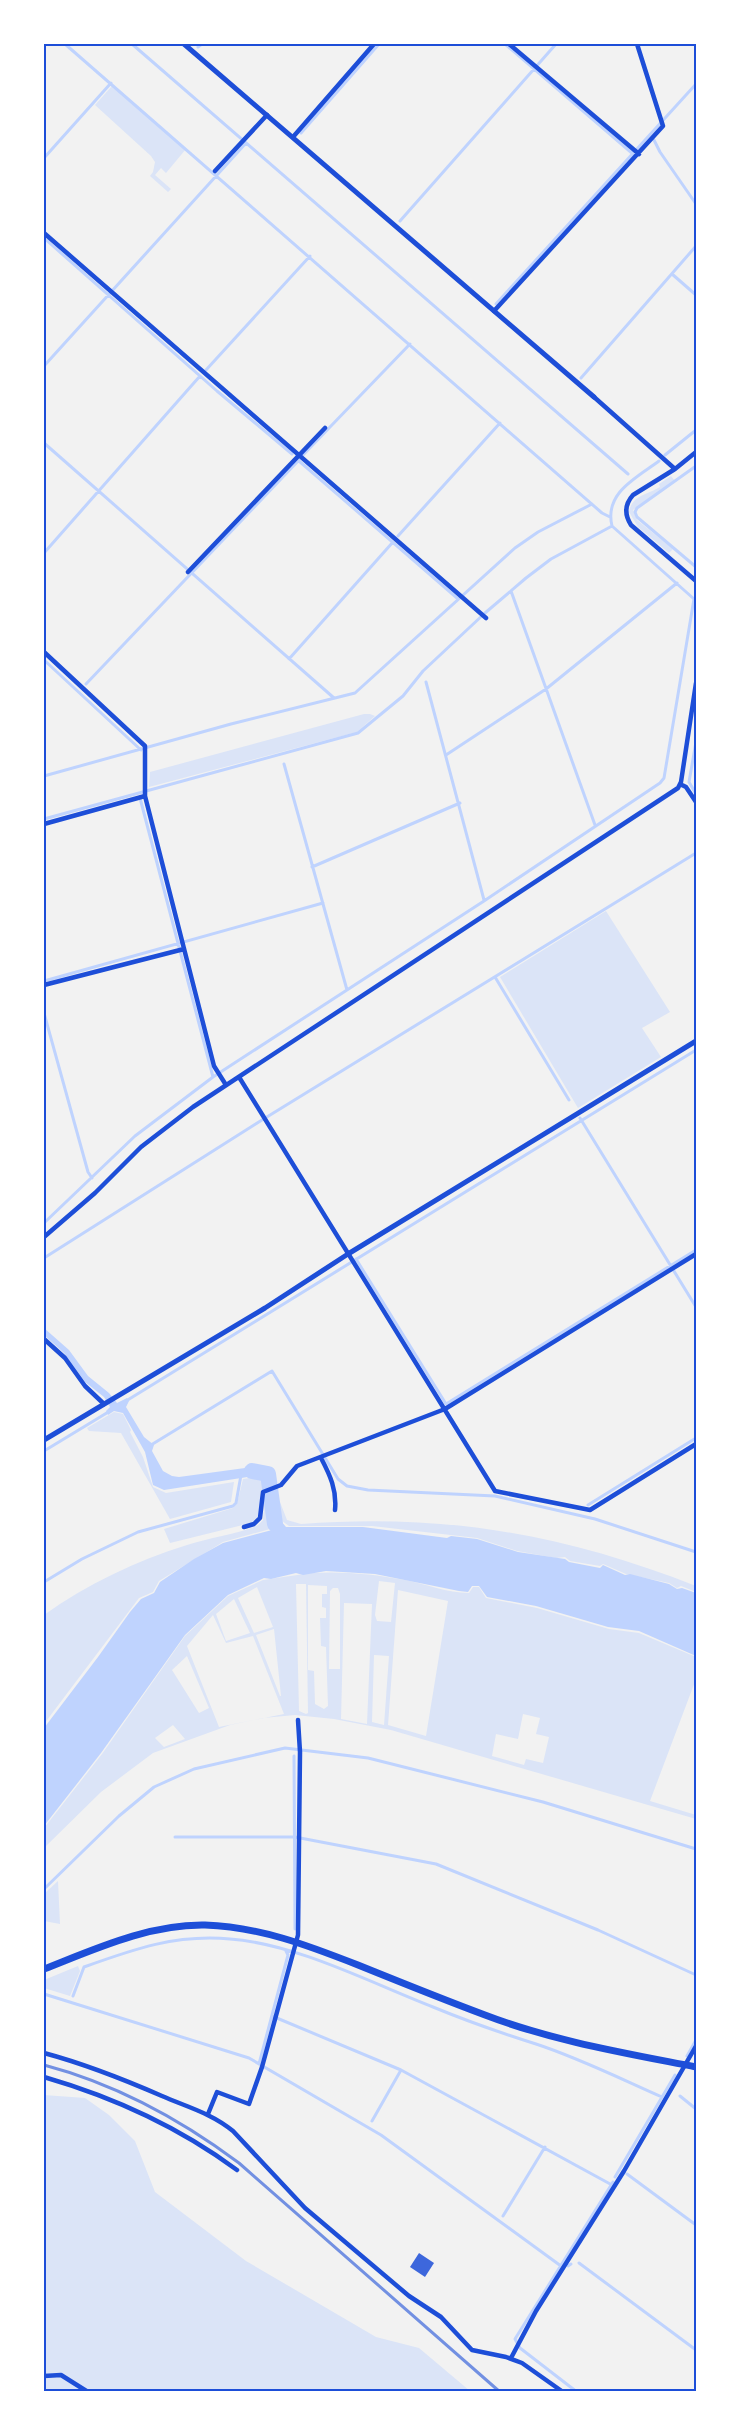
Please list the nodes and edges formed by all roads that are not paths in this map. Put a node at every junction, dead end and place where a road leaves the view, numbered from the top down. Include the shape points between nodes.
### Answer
1 (184, 44) edge
2 (374, 44) edge
3 (509, 44) edge
4 (637, 44) edge
5 (267, 115) junction
6 (293, 137) junction
7 (637, 152) junction
8 (215, 171) dead end
9 (44, 233) edge
10 (494, 311) junction
11 (594, 397) joint
12 (325, 428) dead end
13 (696, 452) edge
14 (299, 455) junction
15 (675, 469) junction
16 (189, 571) dead end
17 (696, 581) edge
18 (484, 616) dead end
19 (44, 652) edge
20 (696, 683) edge
21 (680, 784) junction
22 (143, 795) junction
23 (696, 802) edge
24 (44, 824) edge
25 (181, 947) junction
26 (44, 985) edge
27 (696, 1041) edge
28 (239, 1077) junction
29 (226, 1085) junction
30 (44, 1237) edge
31 (696, 1254) edge
32 (349, 1256) junction
33 (44, 1340) edge
34 (105, 1403) junction
35 (445, 1409) junction
36 (44, 1440) edge
37 (696, 1444) edge
38 (324, 1456) junction
39 (335, 1510) dead end
40 (244, 1527) dead end
41 (298, 1720) dead end
42 (297, 1941) junction
43 (44, 1969) edge
44 (696, 2046) edge
45 (44, 2053) edge
46 (686, 2065) junction
47 (696, 2067) edge
48 (44, 2077) edge
49 (208, 2114) junction
50 (237, 2170) dead end
51 (511, 2358) junction
52 (44, 2376) edge
53 (88, 2391) edge
54 (563, 2391) edge

1 - 5 street
2 - 6 street
3 - 7 street
4 - 7 street via 663,126
5 - 6 street
5 - 8 street
6 - 10 street
7 - 10 street
9 - 14 street
10 - 11 street
11 - 15 street
12 - 14 street
13 - 15 street
14 - 16 street
14 - 18 street
15 - 17 street via 633,495 626,515 631,525
19 - 22 street via 145,748
20 - 21 street
21 - 23 street
21 - 28 street
22 - 24 street
22 - 25 street
25 - 26 street
25 - 29 street via 216,1071
27 - 32 street
28 - 29 street
28 - 32 street
29 - 30 street via 141,1147
31 - 35 street
32 - 34 street
32 - 35 street
33 - 34 street
34 - 36 street
35 - 37 street via 495,1491 590,1510
35 - 38 street
38 - 39 street via 332,1479
38 - 40 street via 297,1466 281,1485 261,1494 260,1518
41 - 42 street
42 - 43 main road via 242,1928 170,1928 138,1934
42 - 46 main road via 496,2019 616,2052
42 - 49 street via 249,2104 217,2092
44 - 46 street
45 - 49 street via 116,2075
46 - 47 main road
46 - 51 street
48 - 50 street via 166,2123
49 - 51 street via 233,2131 305,2208 409,2296 441,2317 472,2350
51 - 54 street
52 - 53 street via 61,2375

